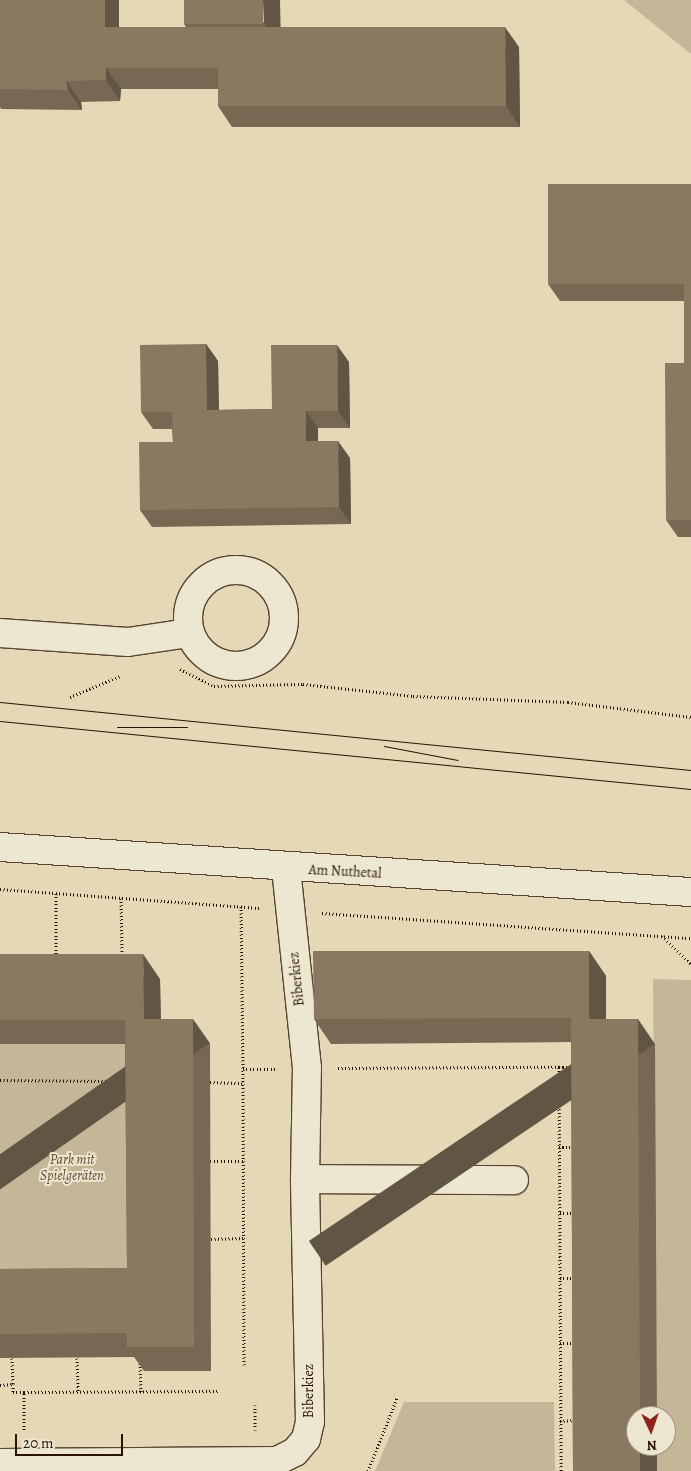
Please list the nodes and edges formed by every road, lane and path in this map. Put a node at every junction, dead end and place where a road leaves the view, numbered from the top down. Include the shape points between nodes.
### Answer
1 (0, 633) edge
2 (189, 633) dead end
3 (178, 669) dead end
4 (124, 674) dead end
5 (70, 697) dead end
6 (691, 716) edge
7 (0, 847) edge
8 (286, 868) junction
9 (0, 889) edge
10 (691, 892) edge
11 (56, 893) junction
12 (121, 898) junction
13 (241, 906) junction
14 (290, 910) junction
15 (661, 936) junction
16 (691, 938) edge
17 (56, 961) edge
18 (122, 962) edge
19 (691, 964) edge
20 (559, 1067) dead end
21 (578, 1067) edge
22 (243, 1069) dead end
23 (0, 1080) edge
24 (113, 1081) dead end
25 (210, 1082) dead end
26 (242, 1082) dead end
27 (559, 1147) dead end
28 (579, 1147) edge
29 (210, 1161) dead end
30 (243, 1161) dead end
31 (305, 1179) junction
32 (514, 1180) dead end
33 (560, 1213) dead end
34 (579, 1213) edge
35 (243, 1238) dead end
36 (211, 1239) dead end
37 (560, 1278) dead end
38 (579, 1278) edge
39 (560, 1343) dead end
40 (580, 1343) edge
41 (140, 1357) edge
42 (12, 1358) edge
43 (77, 1358) edge
44 (13, 1384) junction
45 (0, 1385) edge
46 (220, 1391) dead end
47 (24, 1392) junction
48 (78, 1392) junction
49 (141, 1392) junction
50 (397, 1398) dead end
51 (560, 1420) dead end
52 (580, 1420) edge
53 (13, 1463) edge
54 (368, 1471) edge

1 - 2 street via 128,642
3 - 6 path via 214,686 303,684 412,696 568,702
4 - 5 path
7 - 8 street, Am Nuthetal
8 - 10 street, Am Nuthetal
8 - 14 street, Biberkiez
9 - 11 path
11 - 12 path
11 - 17 path
12 - 13 path
12 - 18 path
13 - 14 path
13 - 22 path
14 - 15 path
14 - 31 street, Biberkiez via 307,1068
15 - 16 path
15 - 19 path
20 - 21 path
23 - 24 path
25 - 26 path
27 - 28 path
29 - 30 path
31 - 32 street
31 - 53 street, Biberkiez via 310,1422 306,1439 295,1452 277,1461
33 - 34 path
35 - 36 path
37 - 38 path
39 - 40 path
41 - 49 path
42 - 44 path
43 - 48 path
44 - 45 path
44 - 47 path via 13,1392
46 - 49 path
47 - 48 path
47 - 53 path
48 - 49 path
50 - 54 path
51 - 52 path

